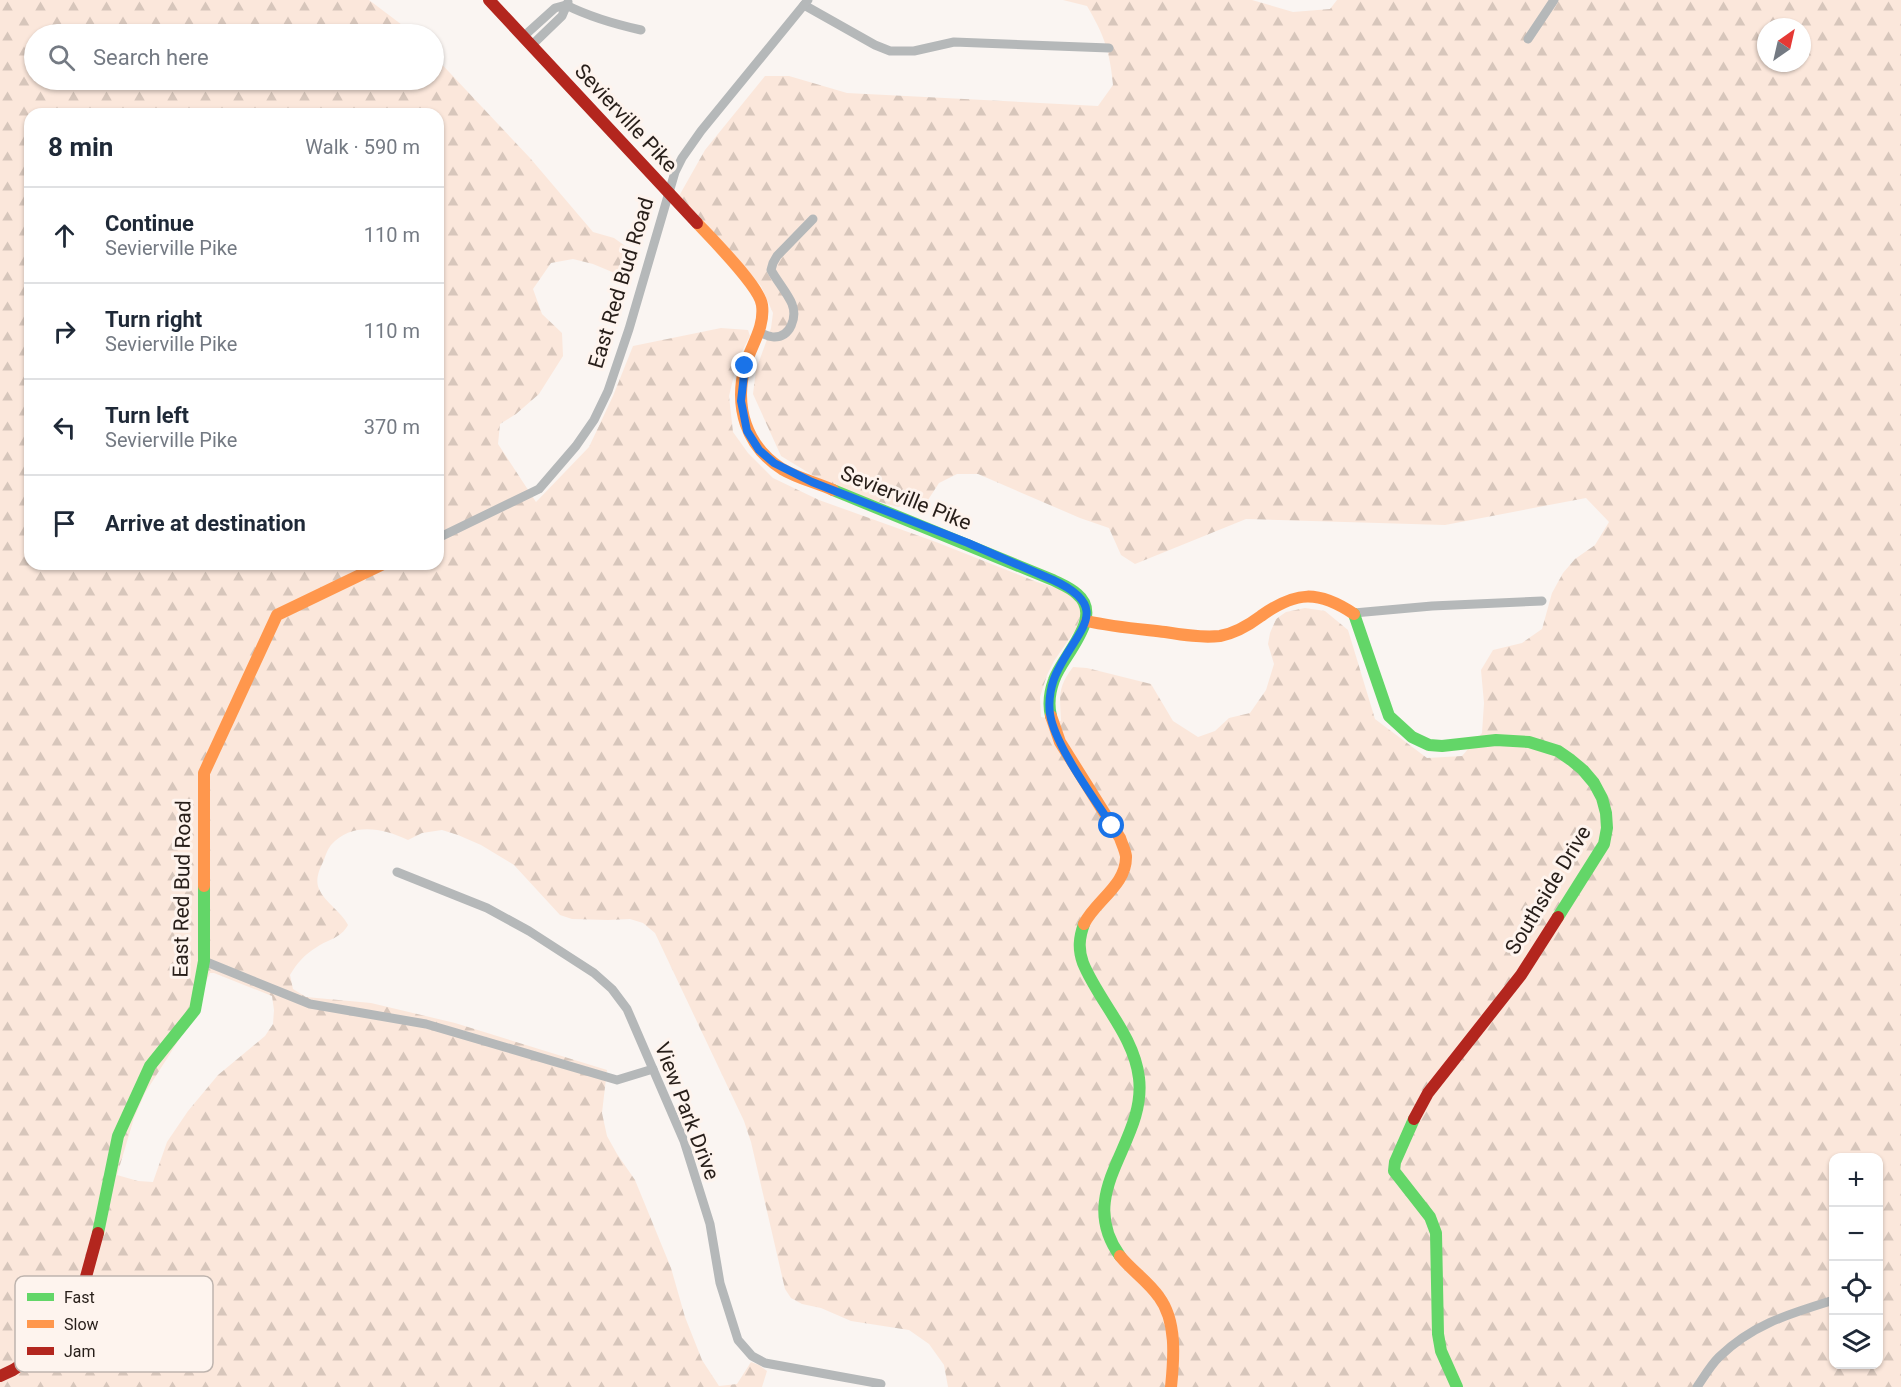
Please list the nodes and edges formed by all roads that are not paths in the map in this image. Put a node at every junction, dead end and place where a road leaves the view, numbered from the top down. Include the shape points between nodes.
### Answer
1 (489, 0) edge
2 (1554, 0) edge
3 (567, 2) edge
4 (806, 3) edge
5 (641, 30) dead end
6 (1528, 39) dead end
7 (528, 41) junction
8 (1109, 48) dead end
9 (668, 193) junction
10 (813, 219) dead end
11 (760, 333) junction
12 (444, 535) edge
13 (371, 570) edge
14 (1542, 601) dead end
15 (1354, 613) junction
16 (1087, 621) junction
17 (397, 872) dead end
18 (204, 961) junction
19 (653, 1069) junction
20 (87, 1276) edge
21 (1829, 1301) edge
22 (15, 1369) edge
23 (0, 1376) edge
24 (881, 1384) dead end
25 (1171, 1387) edge
26 (1457, 1387) edge
27 (1697, 1387) edge

1 - 7 street, Sevierville Pike
2 - 6 street
3 - 5 street via 590,17
3 - 7 street via 555,9
4 - 8 street via 890,51 914,51 954,42
4 - 9 street, East Red Bud Road via 688,148
7 - 9 street, Sevierville Pike
9 - 11 street, Sevierville Pike via 755,289 762,303
9 - 12 street, East Red Bud Road via 611,383 583,437 539,489
10 - 11 street via 777,256 771,270 792,302 795,315 791,327 774,337
11 - 16 street, Sevierville Pike via 745,366 741,401 747,431 767,458 812,482 1067,586 1082,599
13 - 18 street, East Red Bud Road via 277,615 204,773
14 - 15 street
15 - 16 street via 1313,596 1298,596 1234,633 1208,637
15 - 26 street, Southside Drive via 1382,699 1400,729 1431,745 1523,740 1566,754 1594,783 1608,818 1600,851 1521,975 1428,1093 1395,1161 1395,1171 1430,1216 1436,1233 1438,1334
16 - 25 street via 1054,679 1049,702 1060,742 1126,852 1122,876 1087,918 1078,943 1084,966 1130,1047 1140,1089 1136,1114 1107,1180 1104,1218 1109,1238 1121,1259 1164,1305 1172,1342
17 - 19 street, View Park Drive via 487,908 594,973 627,1009
18 - 19 street via 310,1004 426,1024 617,1080
18 - 20 street, East Red Bud Road via 195,1010 150,1066 118,1136
19 - 24 street, View Park Drive via 684,1142 710,1224 720,1283 738,1340 752,1356 765,1363
21 - 27 street via 1749,1332 1718,1359
22 - 23 street, East Red Bud Road

